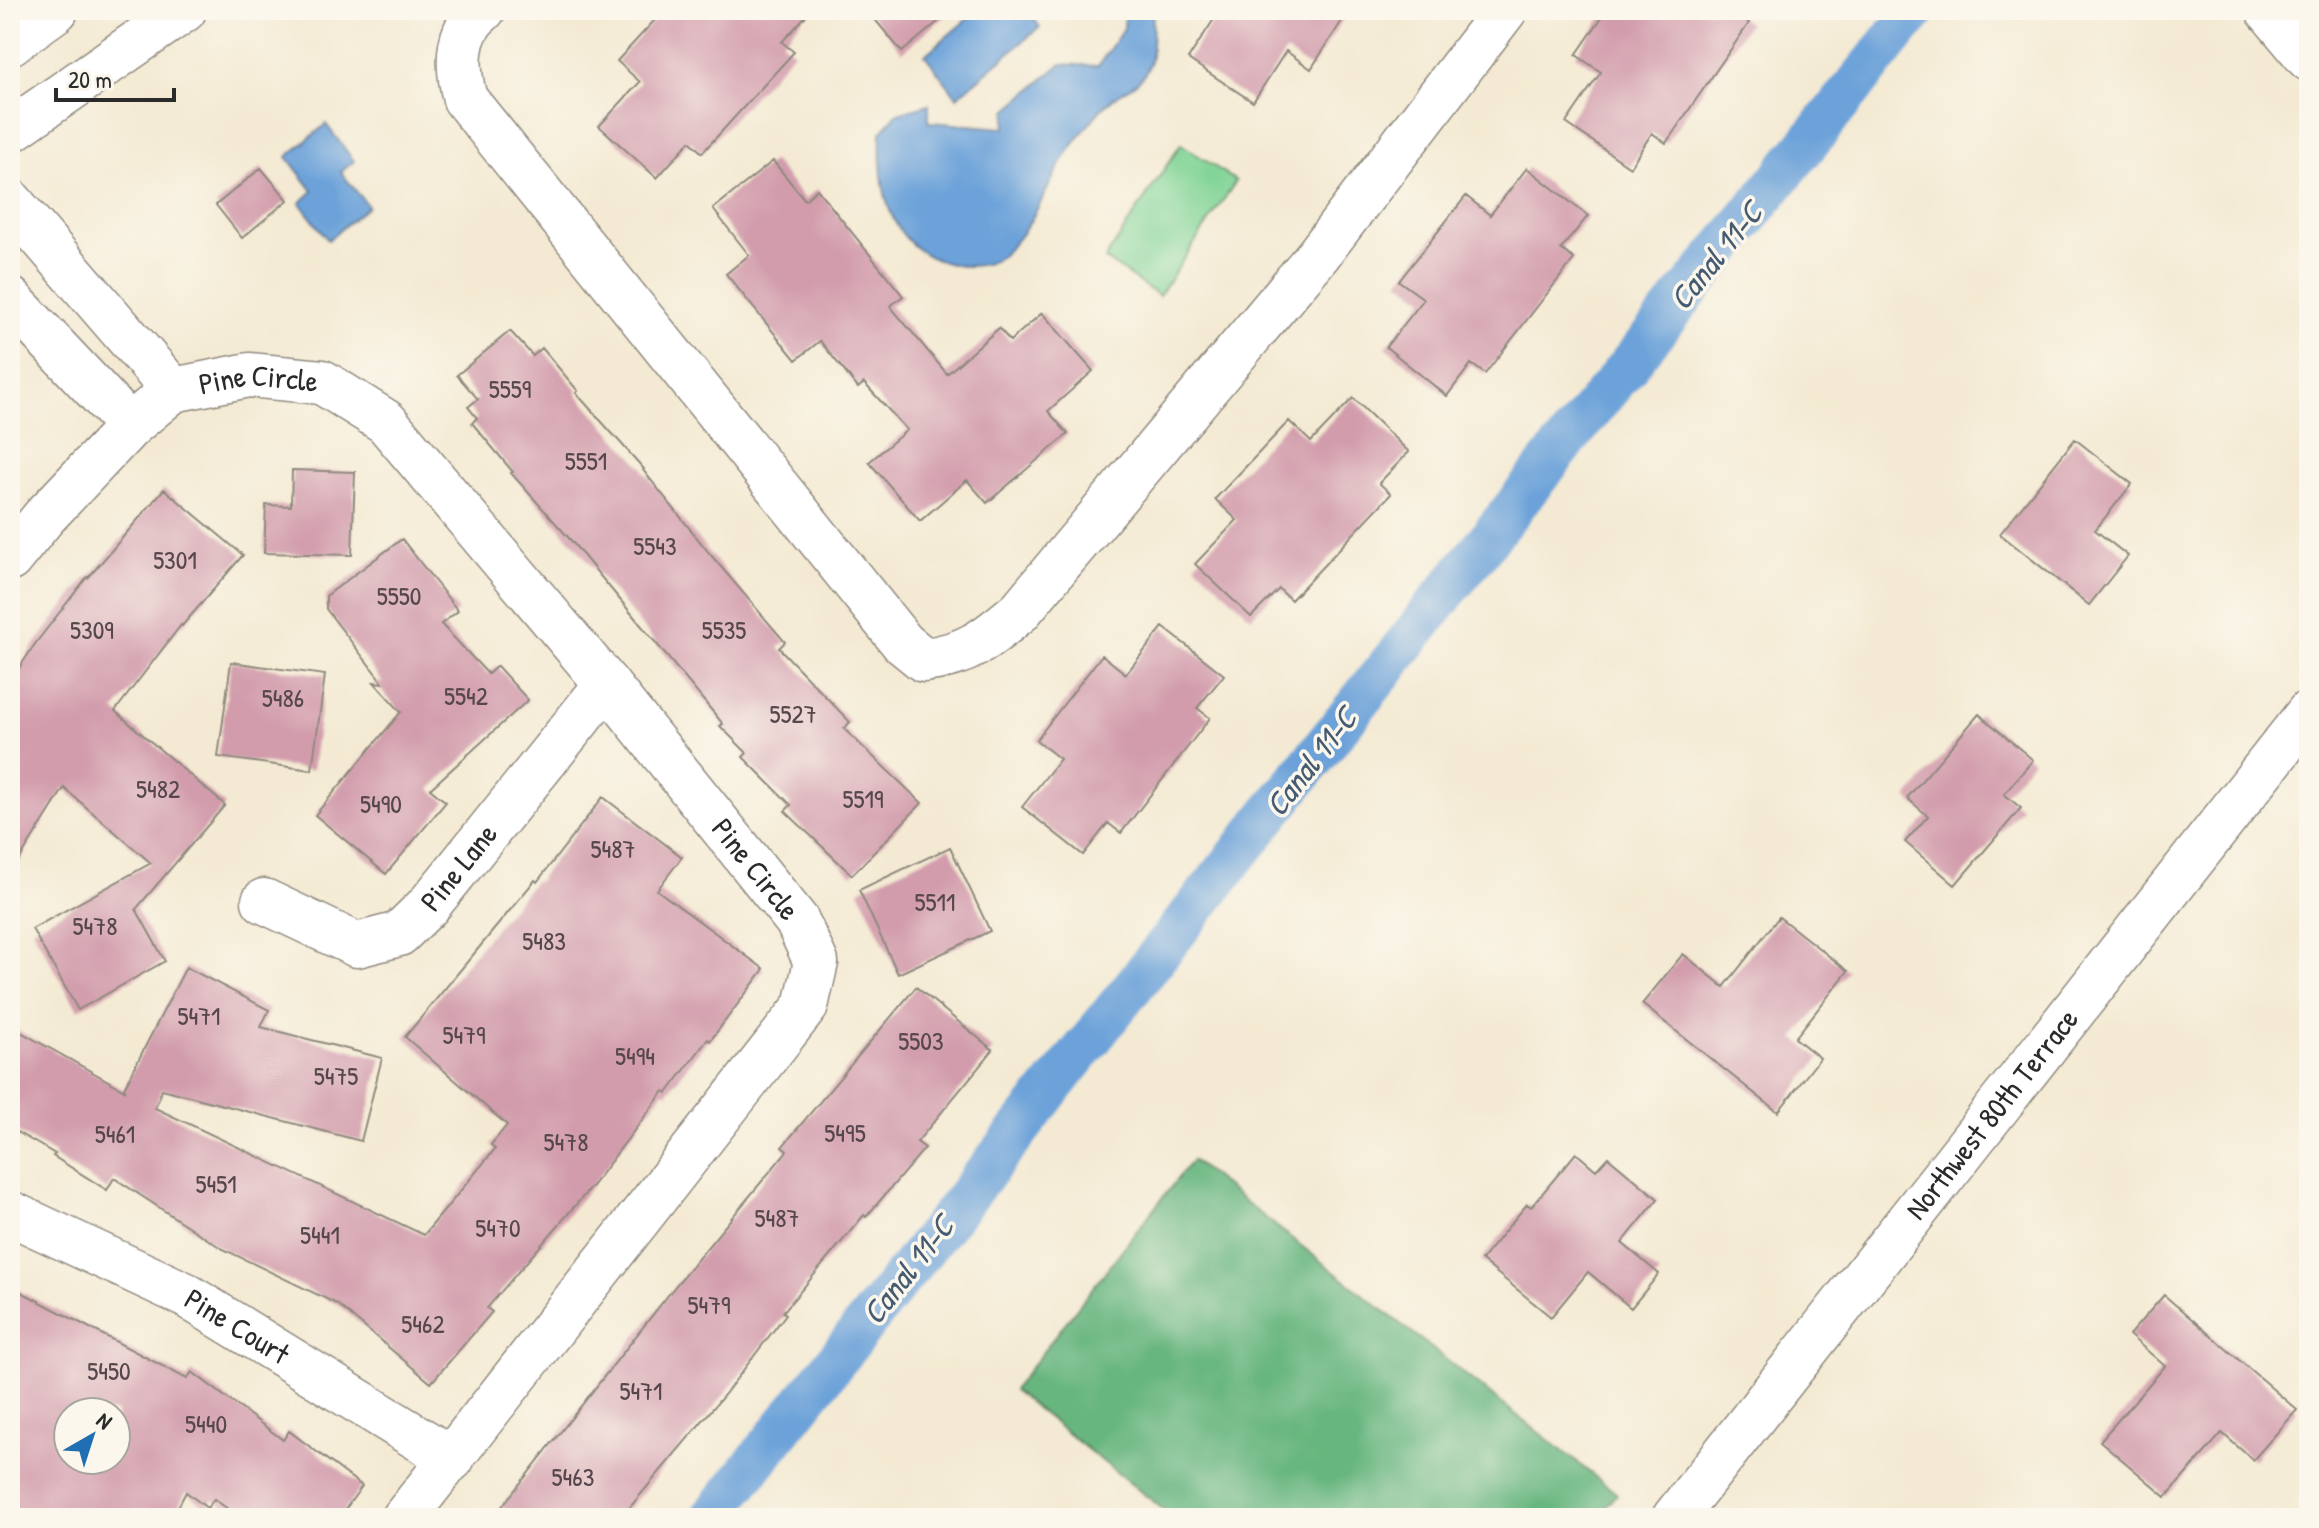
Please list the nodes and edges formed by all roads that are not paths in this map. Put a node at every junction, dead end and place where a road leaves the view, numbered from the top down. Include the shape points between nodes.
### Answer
1 (56, 10) edge
2 (184, 10) edge
3 (483, 10) edge
4 (1505, 10) edge
5 (2268, 10) edge
6 (10, 43) edge
7 (2309, 59) edge
8 (10, 131) edge
9 (10, 201) edge
10 (10, 299) edge
11 (173, 390) junction
12 (130, 426) junction
13 (10, 559) edge
14 (607, 684) junction
15 (2309, 712) edge
16 (264, 901) dead end
17 (10, 1213) edge
18 (452, 1459) junction
19 (404, 1518) edge
20 (1674, 1518) edge

1 - 6 street
2 - 8 street
3 - 4 street via 459,46 465,99 903,643 924,660 950,657 986,640 1020,611 1318,255
5 - 7 street
9 - 11 street, Pine Circle
10 - 12 street
11 - 12 street, Pine Circle
11 - 14 street, Pine Circle via 249,375 322,382 386,422
12 - 13 street, Pine Circle
14 - 16 street, Pine Lane via 428,906 399,934 357,945
14 - 18 street, Pine Circle via 797,921 816,962 806,1006
15 - 20 street, Northwest 80th Terrace
17 - 18 street, Pine Court via 184,1294
18 - 19 street, Pine Circle

